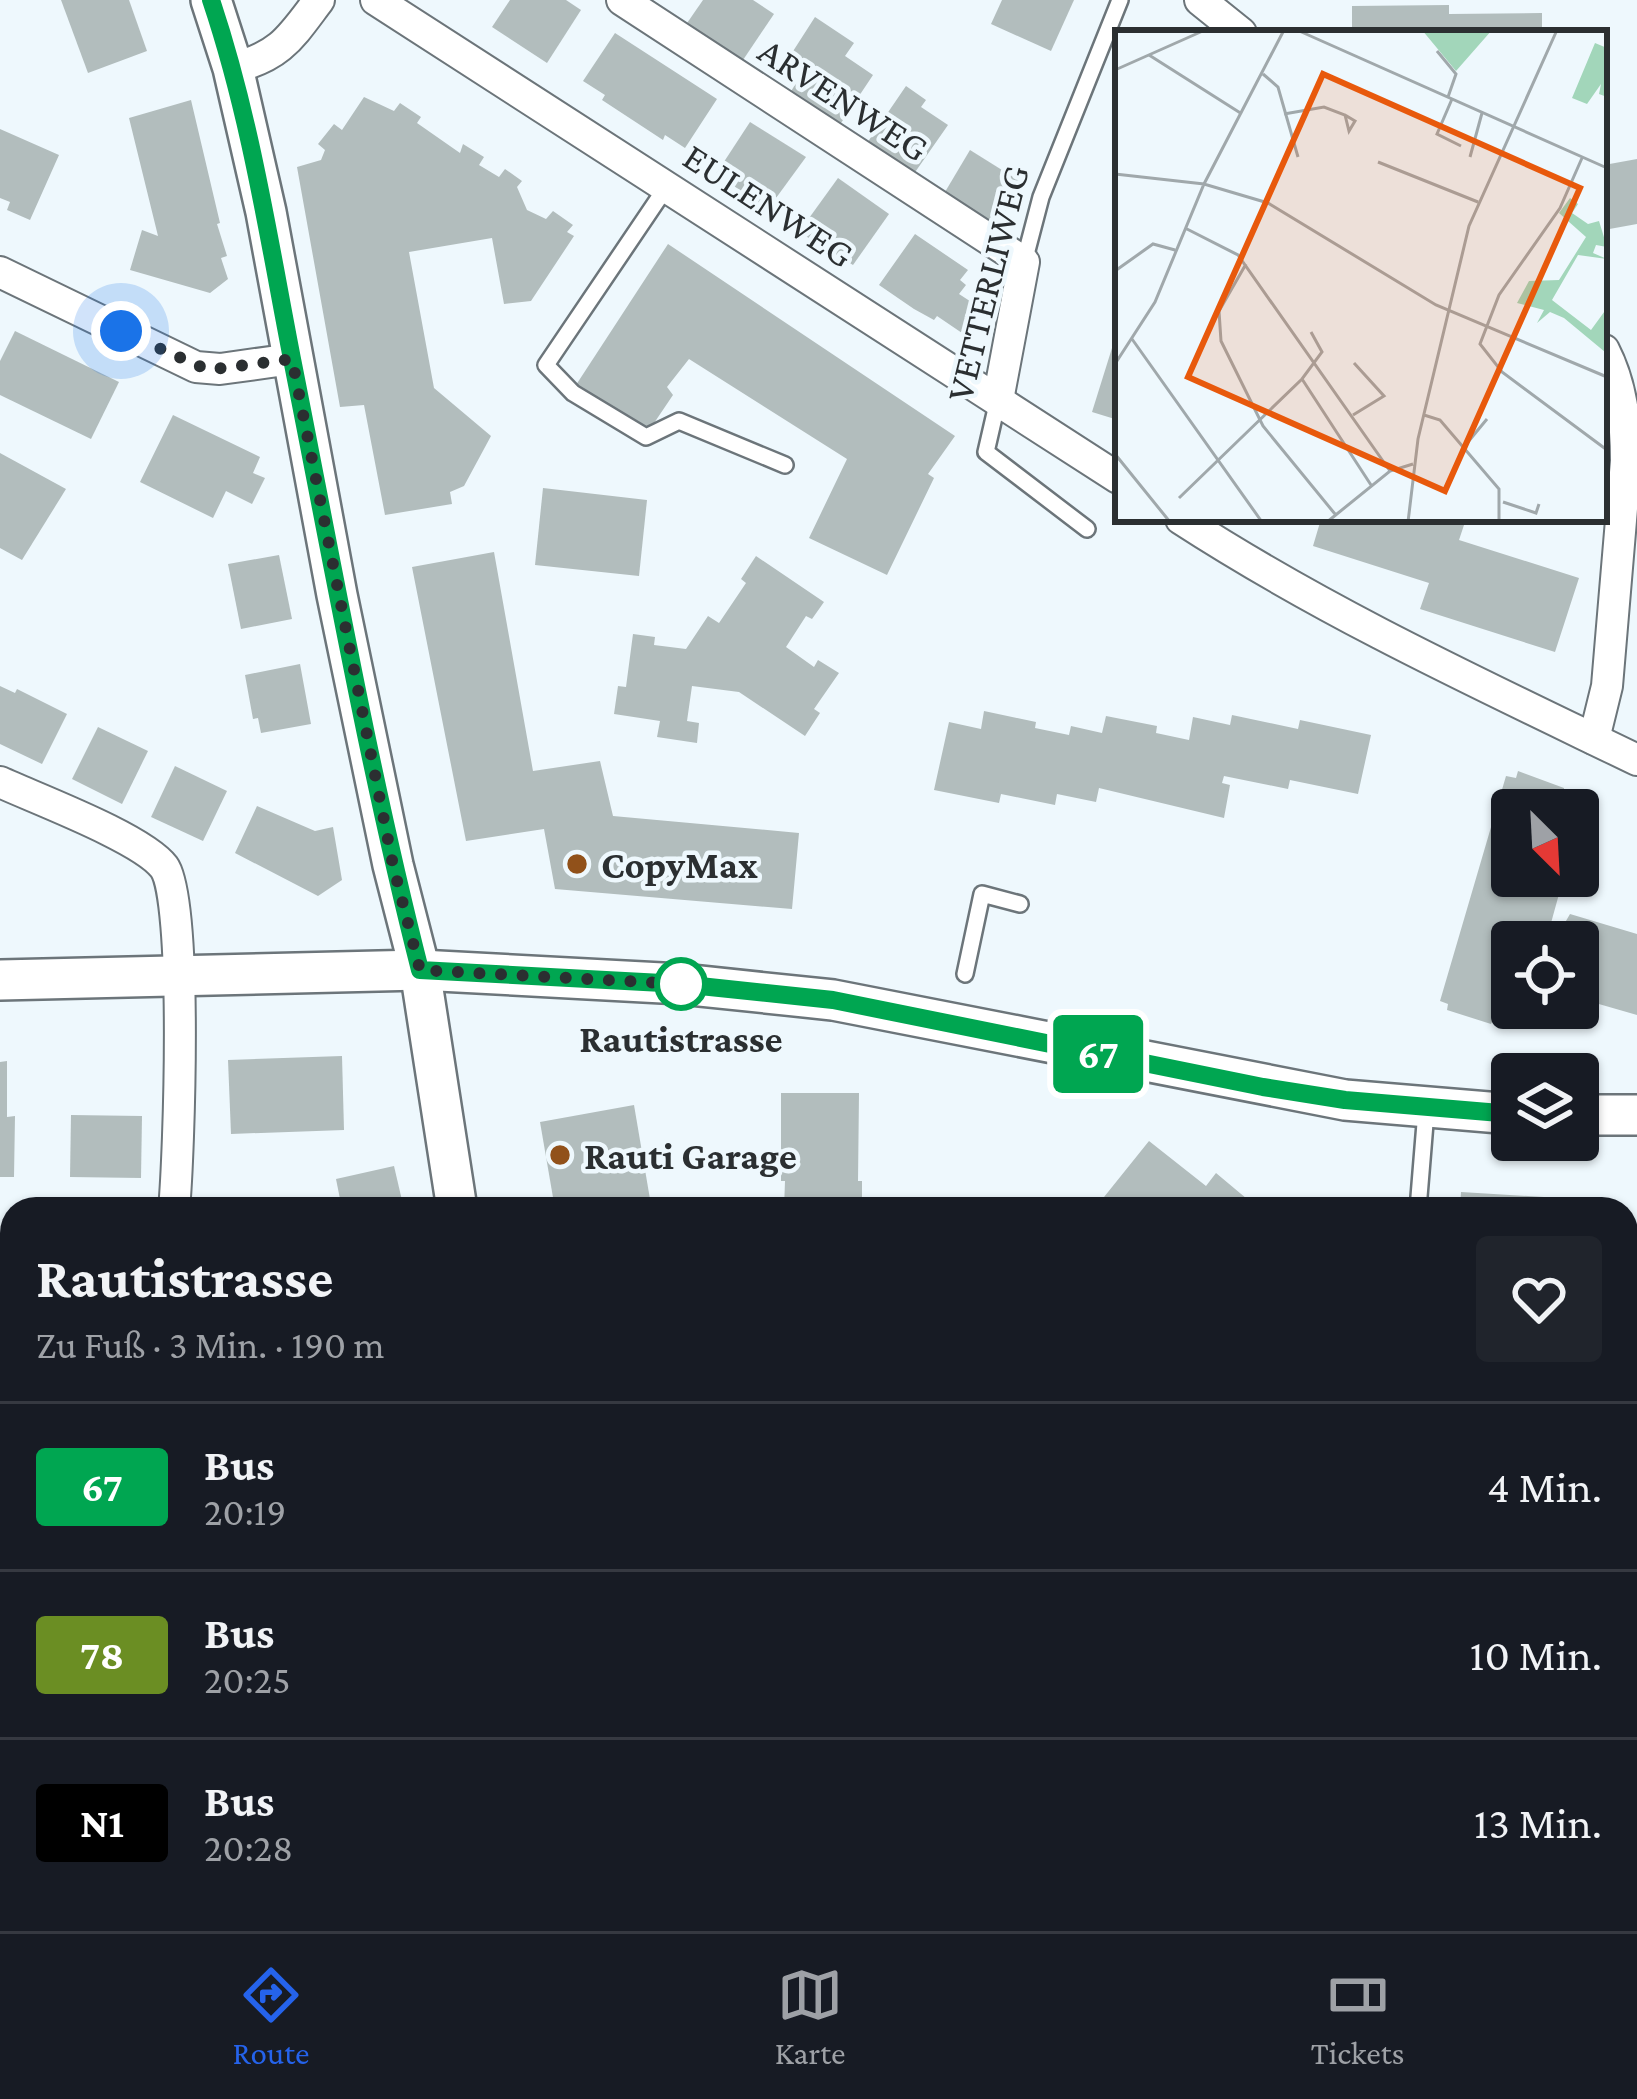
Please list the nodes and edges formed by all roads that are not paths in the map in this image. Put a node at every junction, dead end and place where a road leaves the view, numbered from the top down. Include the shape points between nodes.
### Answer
1 (211, 0) edge
2 (320, 0) edge
3 (376, 0) edge
4 (622, 0) edge
5 (1120, 0) edge
6 (1200, 0) edge
7 (1237, 30) edge
8 (233, 68) junction
9 (667, 186) junction
10 (1024, 262) junction
11 (2, 279) edge
12 (1607, 356) edge
13 (292, 359) junction
14 (998, 400) junction
15 (785, 465) dead end
16 (1115, 476) edge
17 (1186, 522) edge
18 (1087, 529) dead end
19 (1594, 740) junction
20 (1637, 760) edge
21 (0, 782) edge
22 (1020, 904) dead end
23 (420, 970) junction
24 (965, 974) dead end
25 (179, 978) junction
26 (0, 980) edge
27 (1426, 1108) junction
28 (1491, 1113) edge
29 (1599, 1115) edge
30 (1637, 1115) edge
31 (174, 1197) edge
32 (455, 1197) edge
33 (1419, 1197) edge

1 - 8 street
2 - 8 street via 283,48
3 - 9 street, EULENWEG
4 - 10 street, ARVENWEG
5 - 10 lane, VETTERLIWEG via 1041,197
6 - 7 street
8 - 13 street
9 - 14 street, EULENWEG
9 - 15 lane via 546,365 573,393 646,437 679,422
10 - 14 street, VETTERLIWEG
11 - 13 street via 196,368
12 - 19 street via 1626,424 1626,461 1607,686
13 - 23 street
14 - 16 street, EULENWEG
14 - 18 lane, VETTERLIWEG via 986,452
17 - 19 street via 1325,606
19 - 20 street
21 - 25 street via 165,868 174,885
22 - 24 lane via 979,893
23 - 25 street
23 - 27 street via 833,1000 1263,1087
23 - 32 street
25 - 26 street
25 - 31 street
27 - 28 street
27 - 33 lane
29 - 30 street

